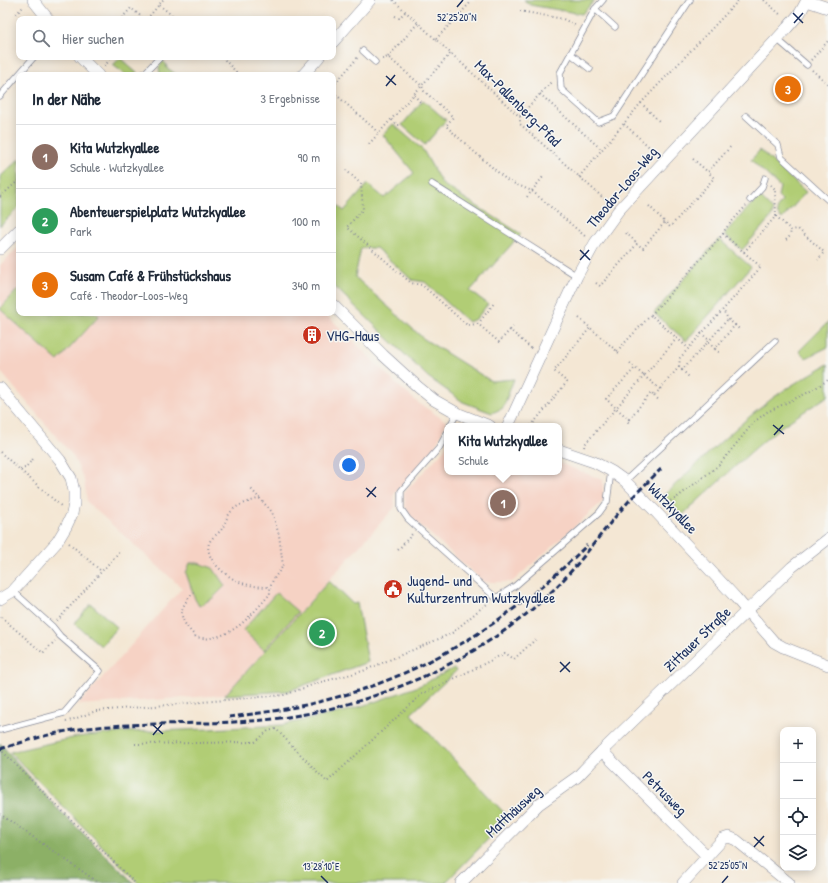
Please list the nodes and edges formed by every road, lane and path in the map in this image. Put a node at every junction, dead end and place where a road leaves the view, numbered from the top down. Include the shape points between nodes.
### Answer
1 (163, 0) edge
2 (370, 0) edge
3 (393, 0) edge
4 (603, 0) edge
5 (690, 0) edge
6 (740, 0) edge
7 (764, 0) edge
8 (807, 0) edge
9 (29, 2) edge
10 (471, 2) dead end
11 (159, 5) junction
12 (828, 8) edge
13 (595, 9) junction
14 (520, 11) dead end
15 (406, 12) junction
16 (16, 14) dead end
17 (45, 16) edge
18 (124, 16) edge
19 (142, 16) edge
20 (149, 16) edge
21 (173, 16) edge
22 (395, 16) dead end
23 (784, 18) dead end
24 (418, 23) junction
25 (615, 27) dead end
26 (584, 30) junction
27 (336, 39) edge
28 (436, 39) junction
29 (777, 39) junction
30 (828, 41) edge
31 (363, 51) joint
32 (451, 53) junction
33 (571, 54) junction
34 (388, 57) junction
35 (31, 60) edge
36 (83, 60) edge
37 (157, 60) edge
38 (225, 60) edge
39 (317, 60) edge
40 (375, 62) joint
41 (807, 65) junction
42 (590, 69) dead end
43 (21, 72) edge
44 (95, 72) edge
45 (146, 72) edge
46 (236, 72) edge
47 (306, 72) edge
48 (560, 73) junction
49 (16, 78) edge
50 (336, 82) edge
51 (828, 84) edge
52 (422, 86) junction
53 (540, 94) junction
54 (336, 95) edge
55 (414, 95) junction
56 (0, 96) edge
57 (421, 103) dead end
58 (642, 103) junction
59 (520, 116) junction
60 (746, 116) dead end
61 (392, 120) junction
62 (660, 122) dead end
63 (624, 124) junction
64 (402, 125) dead end
65 (379, 133) junction
66 (369, 144) dead end
67 (732, 145) dead end
68 (602, 150) junction
69 (657, 154) dead end
70 (693, 159) dead end
71 (346, 170) dead end
72 (708, 172) junction
73 (543, 177) dead end
74 (579, 177) junction
75 (765, 178) joint
76 (16, 183) edge
77 (432, 184) dead end
78 (532, 191) junction
79 (0, 197) edge
80 (527, 197) dead end
81 (750, 200) joint
82 (828, 200) edge
83 (611, 205) dead end
84 (649, 206) dead end
85 (776, 216) junction
86 (665, 222) junction
87 (791, 230) junction
88 (16, 233) edge
89 (626, 233) dead end
90 (723, 234) junction
91 (587, 238) dead end
92 (786, 240) dead end
93 (637, 244) junction
94 (0, 248) edge
95 (744, 252) junction
96 (818, 260) dead end
97 (577, 276) junction
98 (596, 283) dead end
99 (495, 302) dead end
100 (336, 308) edge
101 (723, 310) junction
102 (651, 315) junction
103 (579, 318) dead end
104 (728, 319) junction
105 (478, 324) junction
106 (515, 324) dead end
107 (735, 325) junction
108 (590, 328) junction
109 (739, 329) dead end
110 (510, 330) junction
111 (701, 334) junction
112 (677, 338) junction
113 (708, 341) junction
114 (775, 341) dead end
115 (688, 348) junction
116 (532, 349) dead end
117 (715, 349) junction
118 (720, 353) dead end
119 (630, 363) dead end
120 (635, 368) junction
121 (679, 368) junction
122 (682, 370) junction
123 (644, 376) junction
124 (690, 377) dead end
125 (828, 380) edge
126 (0, 388) edge
127 (660, 389) junction
128 (654, 396) junction
129 (660, 401) dead end
130 (616, 408) junction
131 (457, 413) junction
132 (629, 419) junction
133 (452, 423) edge
134 (482, 423) edge
135 (509, 423) edge
136 (533, 423) edge
137 (630, 424) dead end
138 (444, 439) edge
139 (562, 451) edge
140 (0, 452) edge
141 (581, 457) junction
142 (33, 459) dead end
143 (20, 470) junction
144 (611, 471) junction
145 (624, 481) junction
146 (251, 489) dead end
147 (260, 498) junction
148 (675, 499) junction
149 (663, 504) dead end
150 (65, 510) dead end
151 (670, 512) dead end
152 (418, 528) junction
153 (828, 539) edge
154 (68, 542) dead end
155 (398, 550) dead end
156 (120, 551) dead end
157 (101, 571) junction
158 (269, 587) junction
159 (13, 591) junction
160 (194, 592) dead end
161 (496, 598) junction
162 (0, 599) edge
163 (748, 611) junction
164 (1, 617) dead end
165 (52, 626) junction
166 (60, 636) junction
167 (537, 638) dead end
168 (828, 665) edge
169 (70, 721) dead end
170 (0, 730) edge
171 (135, 744) dead end
172 (1, 750) edge
173 (602, 751) junction
174 (589, 764) joint
175 (0, 814) edge
176 (708, 856) junction
177 (99, 883) edge
178 (135, 883) edge
179 (461, 883) edge
180 (683, 883) edge
181 (790, 883) edge

1 - 11 path
2 - 27 street
3 - 15 path, Max-Pallenberg-Pfad
4 - 13 lane
5 - 48 lane via 614,116 598,122 561,89
6 - 58 path
7 - 23 path
8 - 12 street
8 - 29 street, Theodor-Loos-Weg via 795,19
9 - 16 path
9 - 17 street
10 - 28 path
11 - 20 path
11 - 21 path
13 - 25 lane
13 - 26 lane
14 - 26 path via 563,19
15 - 22 path via 399,18
15 - 24 path, Max-Pallenberg-Pfad
18 - 19 path via 131,8
24 - 28 path, Max-Pallenberg-Pfad
24 - 34 path
26 - 33 lane
28 - 32 path, Max-Pallenberg-Pfad
29 - 41 lane
29 - 97 street, Theodor-Loos-Weg via 618,211 595,243
30 - 41 path
31 - 40 lane
31 - 50 path
32 - 52 path
32 - 59 path, Max-Pallenberg-Pfad
33 - 42 lane
33 - 48 lane
34 - 40 path
34 - 52 path
35 - 43 lane
36 - 44 street
37 - 45 lane
38 - 46 path
39 - 47 street
41 - 51 path
48 - 53 path
49 - 56 lane
52 - 55 path
52 - 78 path via 424,91 453,117 446,126 508,181
53 - 59 path
53 - 68 path
54 - 65 path
55 - 57 path
55 - 61 path
58 - 62 path
58 - 63 path
59 - 74 path, Max-Pallenberg-Pfad via 520,124
60 - 82 lane via 778,145 781,157
61 - 64 path
61 - 65 path
63 - 68 path
63 - 69 path
65 - 66 path
67 - 72 path
68 - 74 path
70 - 72 path
71 - 105 path via 361,184 363,209 347,227 411,283 422,285 467,325
72 - 86 path via 714,178 670,227
73 - 78 path
74 - 83 path, Max-Pallenberg-Pfad
75 - 81 lane via 762,187
75 - 85 path via 775,189
76 - 79 path
77 - 97 lane
78 - 80 path
78 - 91 path
81 - 90 path
84 - 86 path
85 - 87 path
85 - 95 path
86 - 93 path via 643,248
87 - 92 path
87 - 96 path via 798,229 824,252
88 - 94 street
89 - 93 path
90 - 95 path
90 - 102 path
93 - 98 path via 600,286
95 - 101 path via 761,267
97 - 135 street, Theodor-Loos-Weg
99 - 105 path
100 - 131 street via 418,387
101 - 104 path
101 - 111 path
102 - 108 path via 618,352
102 - 112 path
103 - 108 path
104 - 107 path
104 - 113 path
105 - 110 path via 499,342
106 - 110 path
107 - 109 path
107 - 117 path
108 - 136 path via 554,370 567,382
110 - 116 path
111 - 113 path
111 - 115 path
112 - 115 path
112 - 123 path
113 - 117 path
113 - 122 path
114 - 145 lane
115 - 121 path via 680,358
117 - 118 path
119 - 120 path
120 - 123 path
120 - 130 path via 606,399
121 - 122 path
121 - 127 path
122 - 124 path
123 - 127 path
123 - 130 path
125 - 148 path via 767,412 754,422 719,466
126 - 159 street via 60,460 71,478 74,491 72,514 57,542
127 - 128 path
128 - 129 path
128 - 132 path via 651,393
130 - 132 path
130 - 141 path via 585,444
131 - 133 lane
131 - 134 street
132 - 137 path via 627,421
138 - 152 lane via 440,448 401,491 401,510
139 - 141 street, Wutzkyallee
140 - 143 path
141 - 144 street, Wutzkyallee
142 - 143 path
143 - 150 path
144 - 145 street, Wutzkyallee
144 - 161 lane via 607,502 599,513 515,586
145 - 163 street, Wutzkyallee
146 - 147 path
147 - 158 path via 272,512 279,535 283,566
147 - 158 path via 240,505 230,512 222,529 210,542 209,549 216,566 225,574 240,582
148 - 149 path
148 - 151 path
152 - 155 path
152 - 161 lane
153 - 163 street, Zittauer Straße via 792,567
154 - 157 path
156 - 157 path
157 - 165 path
158 - 160 path via 270,594 249,618 230,631 211,638 196,637 186,627 181,616 181,609
159 - 162 street
159 - 165 lane
161 - 169 path via 452,633 434,642 363,671 284,695 96,711
163 - 168 street, Wutzkyallee via 774,642
163 - 173 street, Zittauer Straße
164 - 166 path via 43,653
165 - 166 lane
166 - 170 lane via 100,671 64,713
167 - 171 path via 514,659 505,653 422,694 327,782 276,729 268,731 256,742
172 - 178 path
173 - 174 street, Zittauer Straße
173 - 176 street, Petrusweg
174 - 179 street, Matthäusweg via 577,776 538,804
175 - 177 path
176 - 180 street
176 - 181 street via 723,839 729,837

